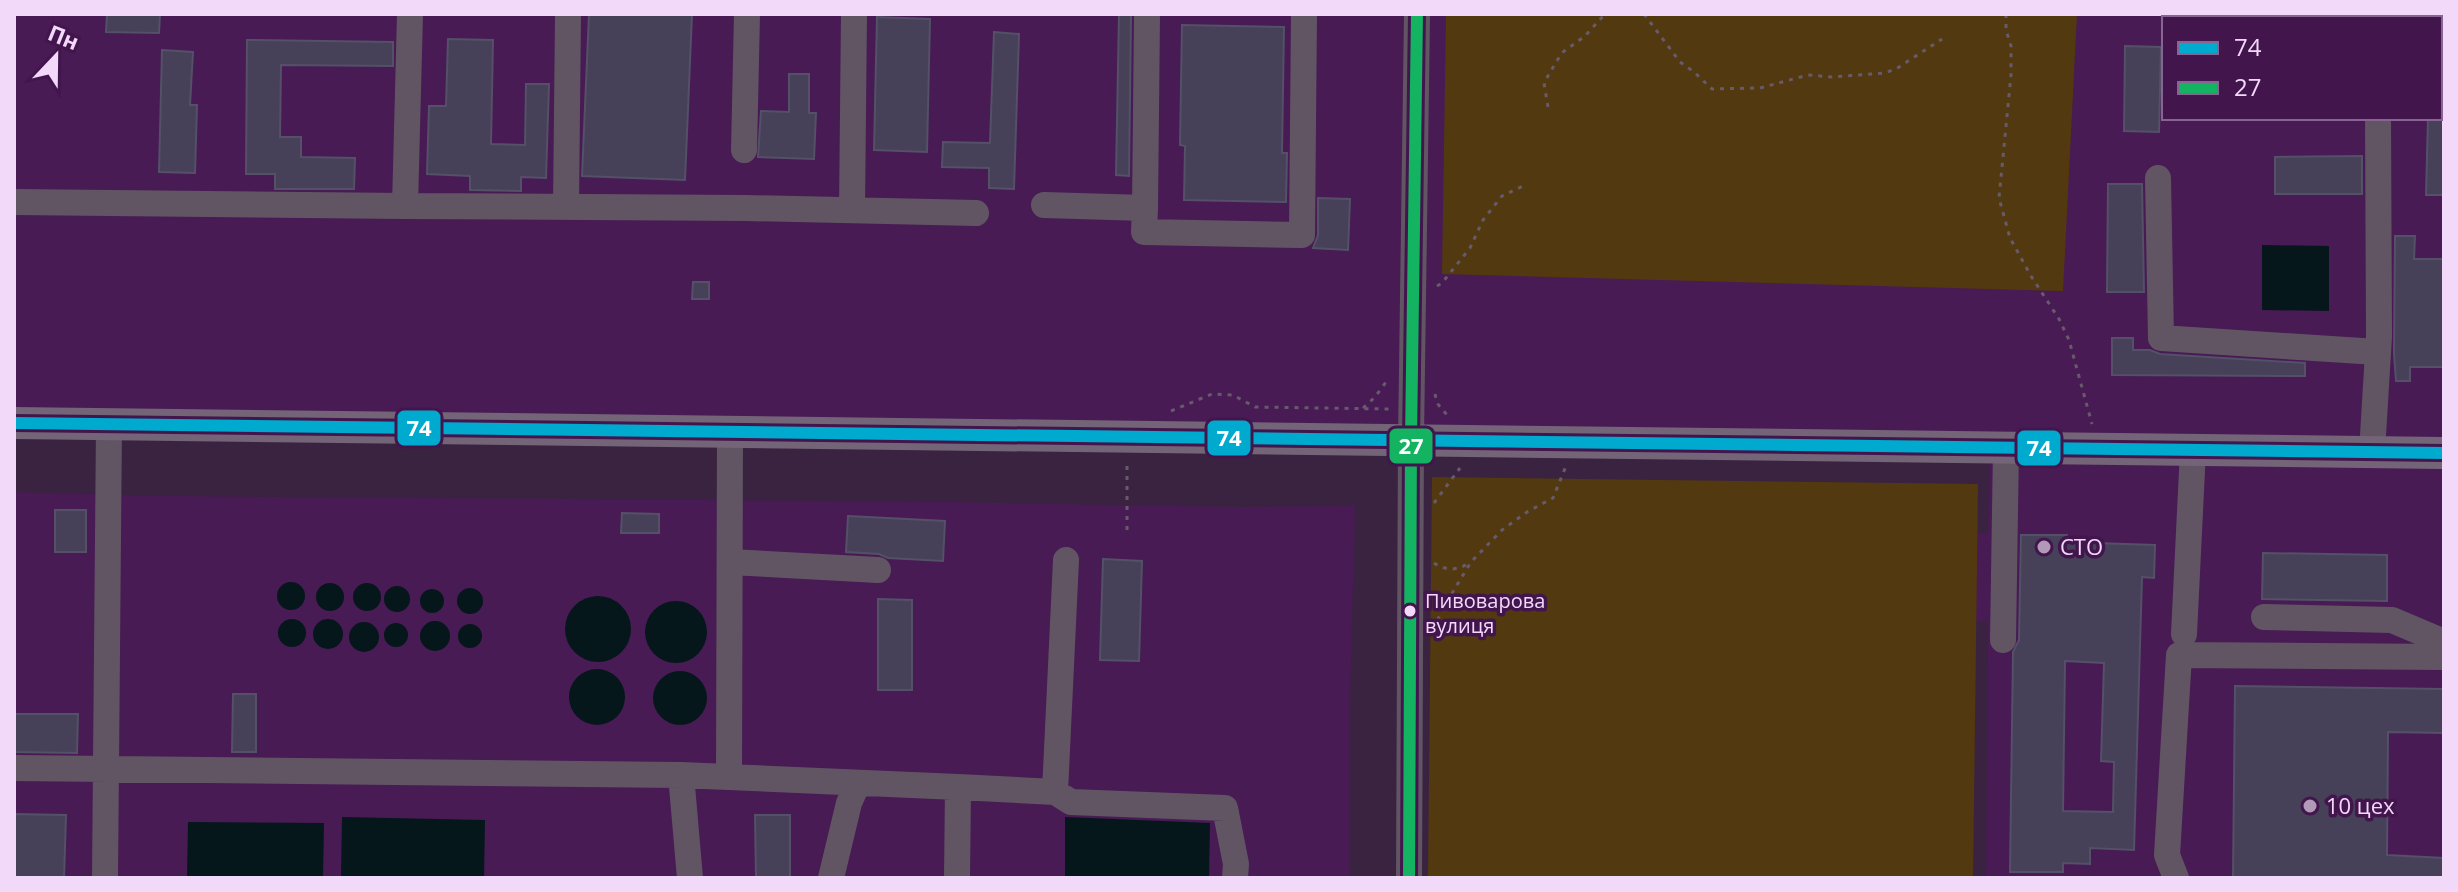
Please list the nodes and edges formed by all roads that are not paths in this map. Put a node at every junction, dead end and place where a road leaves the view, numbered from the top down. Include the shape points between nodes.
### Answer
1 (410, 14) edge
2 (568, 14) edge
3 (747, 14) edge
4 (854, 14) edge
5 (1147, 14) edge
6 (1304, 14) edge
7 (1417, 14) edge
8 (2378, 120) edge
9 (744, 150) dead end
10 (2158, 178) dead end
11 (14, 202) edge
12 (1044, 205) dead end
13 (405, 206) junction
14 (566, 207) junction
15 (1145, 208) junction
16 (852, 210) junction
17 (976, 213) dead end
18 (2377, 352) junction
19 (14, 423) edge
20 (109, 424) junction
21 (730, 431) junction
22 (1411, 439) junction
23 (2006, 447) junction
24 (2193, 450) junction
25 (2372, 452) junction
26 (2444, 453) edge
27 (1066, 560) dead end
28 (730, 562) junction
29 (878, 570) dead end
30 (2264, 617) dead end
31 (2184, 634) dead end
32 (2003, 640) dead end
33 (2444, 642) edge
34 (2444, 657) edge
35 (14, 768) edge
36 (106, 769) junction
37 (681, 775) junction
38 (729, 777) junction
39 (858, 783) junction
40 (958, 787) junction
41 (1055, 792) junction
42 (105, 878) edge
43 (690, 878) edge
44 (831, 878) edge
45 (957, 878) edge
46 (1235, 878) edge
47 (1409, 878) edge
48 (2176, 878) edge

1 - 13 street
2 - 14 street
3 - 9 street
4 - 16 street
5 - 15 street
6 - 15 street via 1302,235 1144,232
7 - 22 street
8 - 18 street
10 - 18 street via 2161,338
11 - 13 street
12 - 15 street
13 - 14 street
14 - 16 street
16 - 17 street
18 - 25 street
19 - 20 main road
20 - 21 main road
20 - 36 street
21 - 22 main road
21 - 28 street
22 - 23 main road
22 - 47 street
23 - 24 main road
23 - 32 street
24 - 25 main road
24 - 31 street
25 - 26 main road
27 - 41 street
28 - 29 street
28 - 38 street
30 - 33 street via 2392,620
34 - 48 street via 2179,655 2167,855
35 - 36 street
36 - 37 street
36 - 42 street
37 - 38 street
37 - 43 street
38 - 39 street
39 - 40 street
39 - 44 street
40 - 41 street
40 - 45 street
41 - 46 street via 1071,802 1225,808

